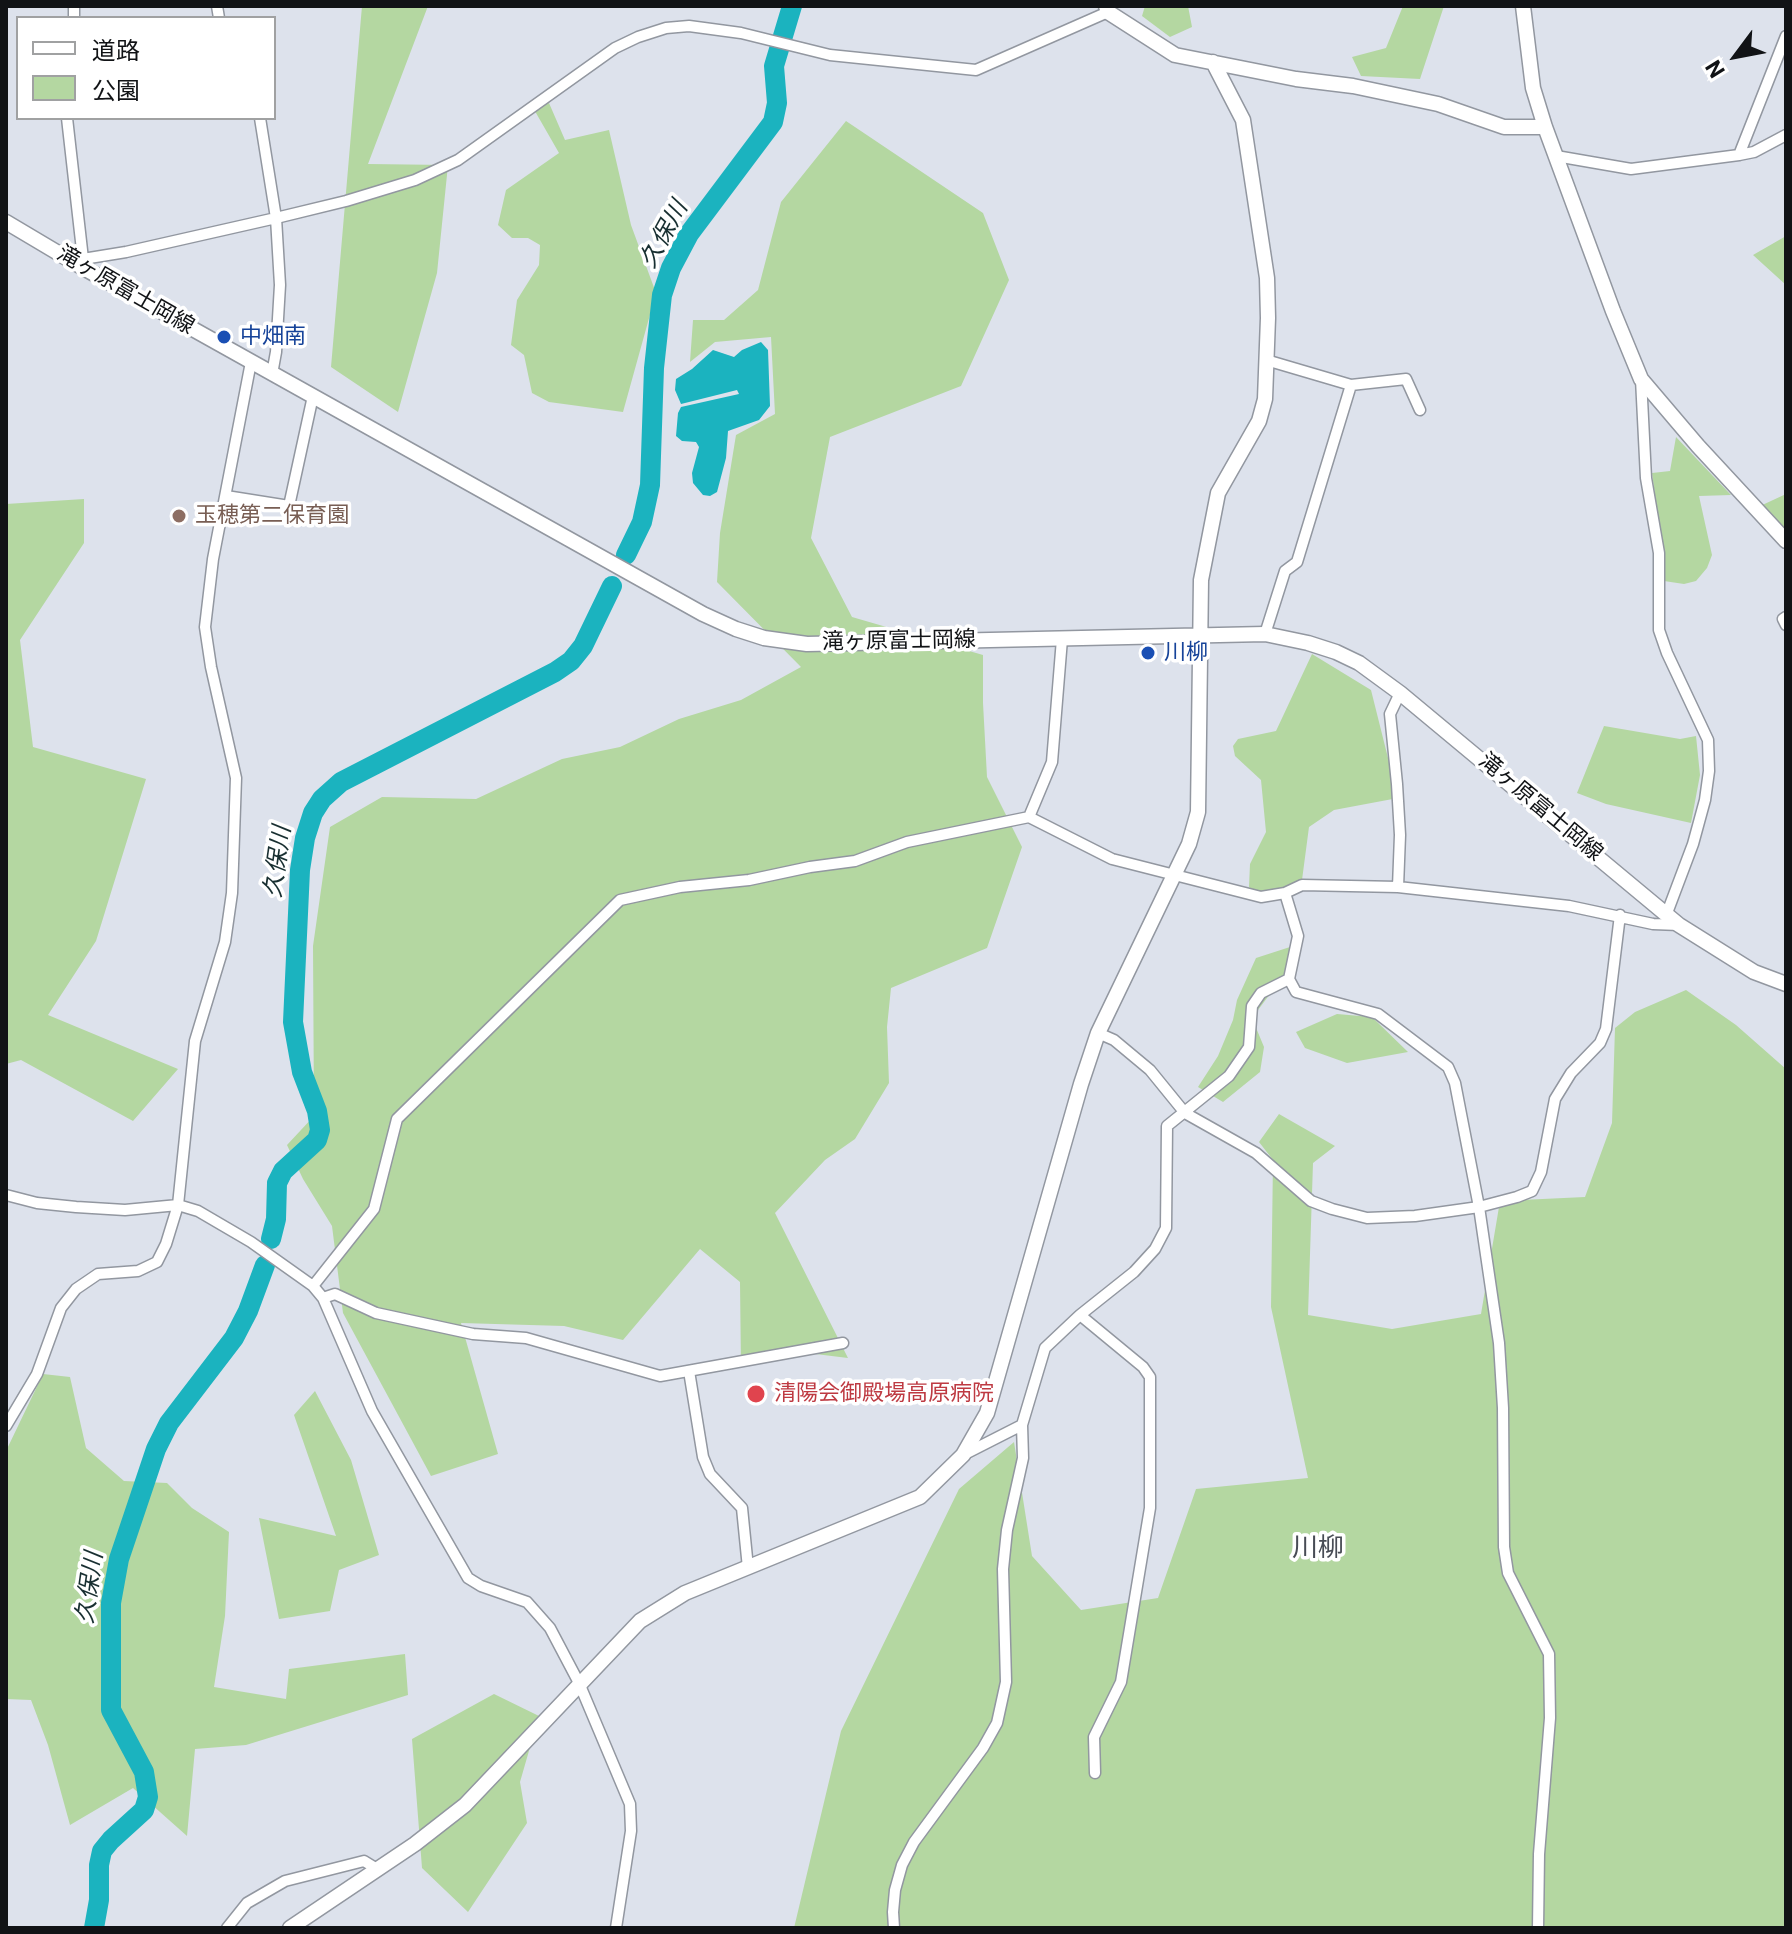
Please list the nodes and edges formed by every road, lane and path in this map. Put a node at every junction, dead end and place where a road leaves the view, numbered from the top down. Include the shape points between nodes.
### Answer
1 (1523, 6) edge
2 (1107, 9) edge
3 (1786, 36) edge
4 (1213, 62) junction
5 (67, 120) edge
6 (260, 120) edge
7 (1545, 127) junction
8 (1786, 135) edge
9 (1739, 155) junction
10 (1556, 156) junction
11 (276, 218) junction
12 (6, 222) edge
13 (81, 262) junction
14 (1266, 360) junction
15 (251, 362) junction
16 (272, 374) junction
17 (1641, 379) junction
18 (1351, 385) junction
19 (313, 396) junction
20 (1420, 410) dead end
21 (226, 496) junction
22 (1786, 541) edge
23 (1786, 617) edge
24 (1786, 625) edge
25 (1265, 634) junction
26 (1201, 637) junction
27 (1062, 639) junction
28 (1400, 693) junction
29 (1029, 817) junction
30 (1173, 876) junction
31 (1398, 887) junction
32 (1285, 893) junction
33 (1667, 913) junction
34 (1620, 915) junction
35 (1679, 925) junction
36 (1289, 979) junction
37 (1786, 984) edge
38 (1098, 1033) junction
39 (1185, 1113) junction
40 (6, 1195) edge
41 (178, 1205) junction
42 (1479, 1207) junction
43 (313, 1286) junction
44 (323, 1298) junction
45 (1080, 1315) junction
46 (843, 1343) dead end
47 (689, 1371) junction
48 (1022, 1425) junction
49 (6, 1426) edge
50 (963, 1455) junction
51 (748, 1568) junction
52 (579, 1683) junction
53 (1095, 1773) dead end
54 (377, 1869) junction
55 (227, 1928) edge
56 (290, 1928) edge
57 (616, 1928) edge
58 (894, 1928) edge
59 (1538, 1928) edge

1 - 7 street via 1533,88
2 - 4 street via 1175,55
2 - 11 street via 976,70 830,55 689,26 666,28 638,37 591,64 458,160 415,180
3 - 9 street
4 - 7 street via 1424,101 1504,127
4 - 14 street via 1243,120 1248,146 1267,278
5 - 13 street
6 - 11 street
7 - 10 street
8 - 9 street
9 - 10 street via 1631,169
10 - 17 street
11 - 13 street
11 - 16 street via 280,285
12 - 13 street, 滝ヶ原富士岡線
13 - 15 street, 滝ヶ原富士岡線
14 - 18 street
14 - 26 street via 1259,421 1213,509 1201,580
15 - 16 street, 滝ヶ原富士岡線
15 - 21 street
16 - 19 street, 滝ヶ原富士岡線
17 - 22 street
17 - 33 street via 1646,478 1659,553 1659,630 1708,740 1705,800
18 - 20 street via 1406,379
18 - 25 street via 1297,562 1285,571
19 - 21 street via 289,506
19 - 27 street, 滝ヶ原富士岡線 via 736,629 807,644
21 - 41 street via 205,627 236,778 232,893 225,942 195,1041
23 - 24 street
25 - 26 street, 滝ヶ原富士岡線
25 - 28 street, 滝ヶ原富士岡線 via 1336,652
26 - 27 street, 滝ヶ原富士岡線
26 - 30 street via 1198,812
27 - 29 street via 1052,762
28 - 31 street via 1390,714 1400,835
28 - 33 street, 滝ヶ原富士岡線
29 - 30 street via 1112,859
29 - 43 street via 907,842 855,861 620,900 397,1119 374,1209
30 - 32 street via 1261,897
30 - 38 street
31 - 32 street via 1302,885
31 - 34 street
32 - 36 street via 1298,936
33 - 35 street, 滝ヶ原富士岡線
34 - 35 street
34 - 42 street via 1606,1029 1555,1099 1541,1172 1532,1191
35 - 37 street, 滝ヶ原富士岡線 via 1754,972
36 - 39 street via 1261,993 1252,1006 1249,1047 1229,1076
36 - 42 street via 1296,992 1378,1014 1448,1067
38 - 39 street via 1150,1070
38 - 50 street via 987,1413
39 - 42 street via 1256,1153 1311,1201 1332,1209 1367,1218
39 - 45 street via 1167,1126 1166,1228 1134,1272
40 - 41 street via 37,1203 125,1210
41 - 43 street via 251,1242
41 - 49 street via 157,1262 138,1271 98,1274 68,1298 37,1374
42 - 59 street via 1499,1343 1508,1573 1549,1654
43 - 44 street
44 - 47 street via 335,1294 376,1313 473,1334 526,1338 660,1376
44 - 52 street via 372,1411 468,1578 527,1602 550,1628
45 - 48 street via 1045,1348
45 - 53 street via 1150,1377 1150,1508 1121,1682 1094,1737
46 - 47 street
47 - 51 street via 703,1457 710,1474 742,1508
48 - 50 street
48 - 58 street via 1023,1458 1003,1569 1006,1682 997,1723 902,1865
50 - 51 street via 920,1497
51 - 52 street via 685,1593 640,1621
52 - 54 street via 465,1805
52 - 57 street via 630,1804 631,1831
54 - 55 street via 364,1861 285,1881 247,1903
54 - 56 street

